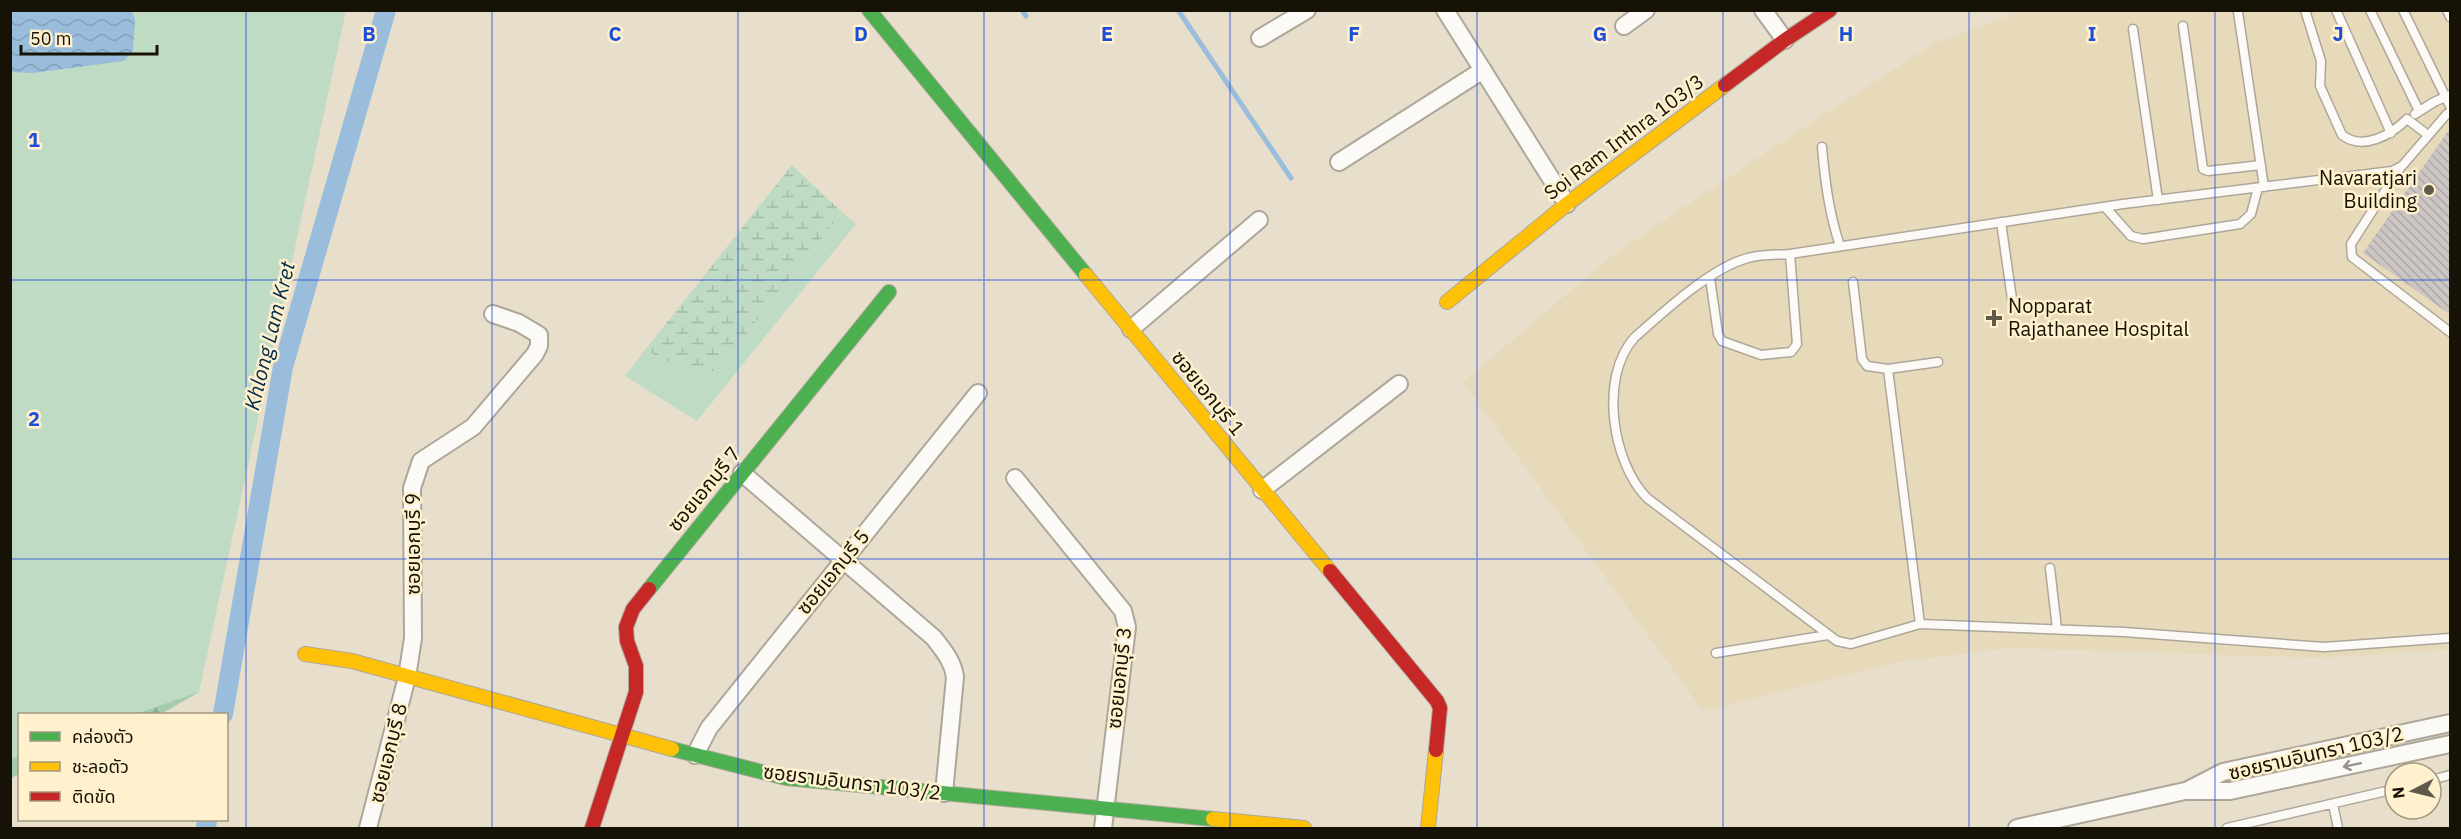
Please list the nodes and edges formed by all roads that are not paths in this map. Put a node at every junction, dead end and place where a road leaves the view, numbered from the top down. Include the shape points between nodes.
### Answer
1 (869, 10) edge
2 (1307, 10) edge
3 (1445, 10) edge
4 (1646, 10) edge
5 (1763, 10) edge
6 (1830, 10) edge
7 (2305, 10) edge
8 (2336, 10) edge
9 (2370, 10) edge
10 (2403, 10) edge
11 (2447, 10) edge
12 (2238, 12) dead end
13 (2451, 17) edge
14 (1624, 26) dead end
15 (2183, 26) dead end
16 (2133, 29) dead end
17 (1260, 39) dead end
18 (1785, 40) junction
19 (1483, 70) junction
20 (2448, 96) edge
21 (2451, 106) edge
22 (2419, 111) junction
23 (2451, 112) edge
24 (2407, 119) junction
25 (2391, 133) junction
26 (2428, 135) junction
27 (1822, 147) dead end
28 (1339, 162) dead end
29 (2261, 165) junction
30 (2402, 166) junction
31 (2261, 187) junction
32 (2158, 200) junction
33 (1567, 204) junction
34 (2105, 207) junction
35 (1259, 220) dead end
36 (2001, 222) junction
37 (1840, 246) junction
38 (1790, 254) junction
39 (1710, 278) junction
40 (1853, 282) dead end
41 (889, 292) dead end
42 (2012, 299) dead end
43 (1447, 302) dead end
44 (493, 314) dead end
45 (1131, 329) junction
46 (2451, 332) edge
47 (1938, 362) dead end
48 (1888, 369) junction
49 (1399, 384) dead end
50 (978, 393) dead end
51 (742, 473) junction
52 (1015, 478) dead end
53 (1262, 489) junction
54 (843, 560) junction
55 (2050, 568) dead end
56 (1920, 624) junction
57 (2057, 629) junction
58 (1828, 635) junction
59 (2451, 638) edge
60 (1716, 653) dead end
61 (305, 654) dead end
62 (407, 677) junction
63 (2451, 723) edge
64 (621, 735) junction
65 (2451, 744) edge
66 (695, 755) junction
67 (2185, 791) junction
68 (2383, 792) edge
69 (944, 793) junction
70 (2333, 804) junction
71 (1106, 809) junction
72 (368, 828) edge
73 (592, 828) edge
74 (1103, 828) edge
75 (1304, 828) edge
76 (1428, 828) edge
77 (2017, 828) edge
78 (2227, 828) edge
79 (2338, 828) edge

1 - 45 street, ซอยเอกบุรี 1
2 - 17 street
3 - 19 street
4 - 14 street
5 - 18 street
6 - 18 street, Soi Ram Inthra 103/3
7 - 25 lane via 2321,61 2320,86 2342,135 2348,140 2366,141
8 - 25 lane
9 - 22 lane
10 - 20 lane
11 - 13 lane
12 - 29 lane
15 - 29 lane via 2203,169
16 - 32 lane
18 - 33 street, Soi Ram Inthra 103/3
19 - 28 street
19 - 33 street
20 - 21 lane
20 - 22 lane
22 - 24 lane
23 - 26 lane
24 - 25 lane
24 - 26 lane
26 - 30 lane
27 - 37 lane via 1826,193
29 - 31 lane
30 - 31 lane via 2386,172
30 - 46 lane via 2351,244 2351,255
31 - 32 lane
31 - 34 lane via 2250,214 2240,224 2143,239 2131,236
32 - 34 lane
33 - 43 street, Soi Ram Inthra 103/3
34 - 36 lane
35 - 45 street
36 - 37 lane
36 - 42 lane
37 - 38 lane
38 - 39 lane via 1747,258
38 - 39 lane via 1797,344 1791,352 1761,356 1722,341
39 - 58 lane via 1655,319 1626,347 1619,364 1614,400 1622,456 1628,474 1647,498
40 - 48 lane via 1862,359 1867,366
41 - 51 street, ซอยเอกบุรี 7
44 - 62 street, ซอยเอกบุรี 9 via 539,335 539,346 473,427 421,461 418,468 412,488 413,638
45 - 53 street, ซอยเอกบุรี 1
47 - 48 lane
48 - 56 lane
49 - 53 street
50 - 54 street, ซอยเอกบุรี 5
51 - 54 street
51 - 64 street, ซอยเอกบุรี 7 via 628,618 627,641 638,678
52 - 71 street, ซอยเอกบุรี 3 via 1126,619
53 - 76 street, ซอยเอกบุรี 1 via 1437,701 1440,708
54 - 66 street, ซอยเอกบุรี 5 via 709,728
54 - 69 street via 934,638 954,667
55 - 57 lane
56 - 57 lane
56 - 58 lane via 1851,644
57 - 59 lane via 2324,647
58 - 60 lane
61 - 62 street, ซอยรามอินทรา 103/2 via 352,661
62 - 64 street, ซอยรามอินทรา 103/2
62 - 72 street, ซอยเอกบุรี 8
63 - 67 street, ซอยรามอินทรา 103/2 via 2223,772
64 - 66 street, ซอยรามอินทรา 103/2
64 - 73 street, ซอยเอกบุรี 7
65 -> 67 street, ซอยรามอินทรา 103/2 via 2230,792
66 - 69 street, ซอยรามอินทรา 103/2 via 786,778
67 - 77 street, ซอยรามอินทรา 103/2
68 - 70 lane
69 - 71 street, ซอยรามอินทรา 103/2
70 - 78 lane
70 - 79 lane
71 - 74 street, ซอยเอกบุรี 3
71 - 75 street, ซอยรามอินทรา 103/2

